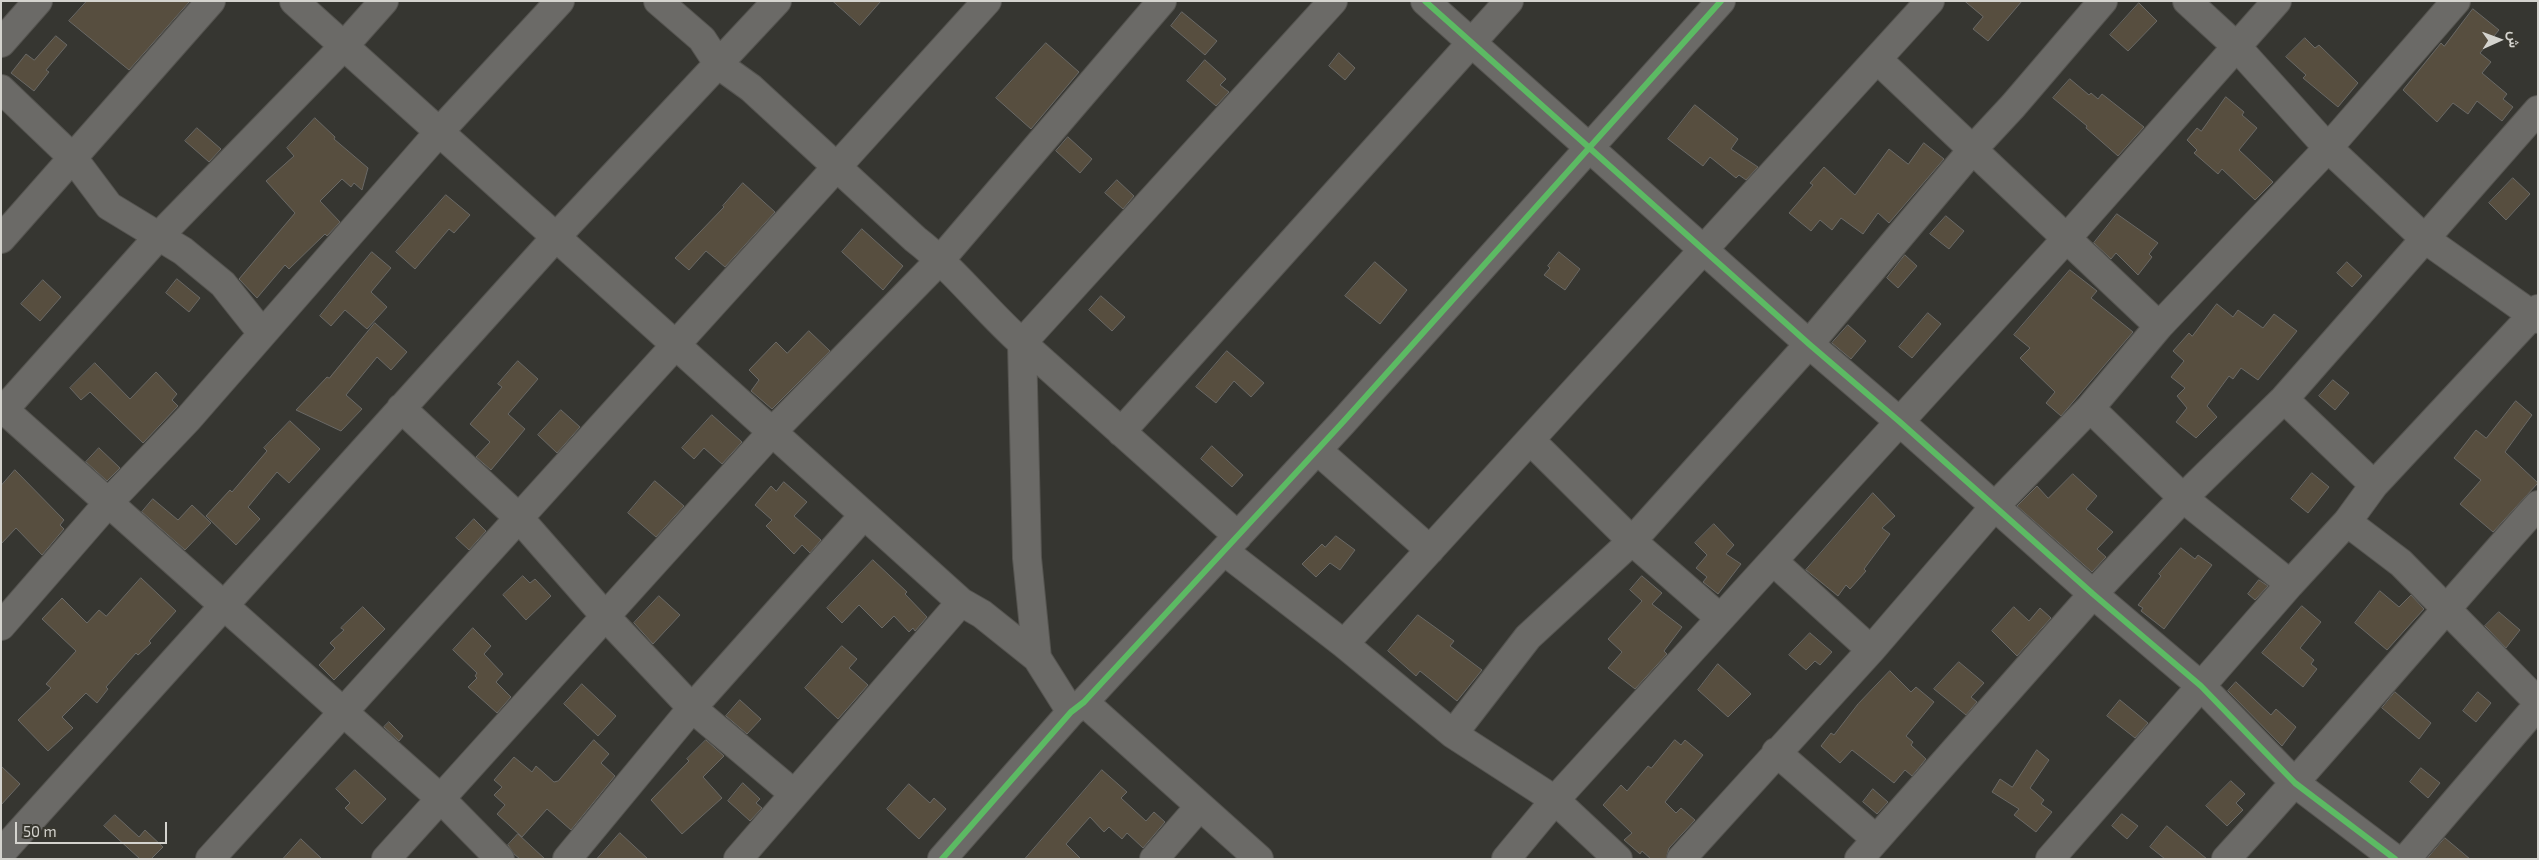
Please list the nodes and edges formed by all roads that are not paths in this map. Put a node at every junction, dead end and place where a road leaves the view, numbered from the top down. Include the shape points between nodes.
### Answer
1 (38, 1) edge
2 (211, 1) edge
3 (294, 1) edge
4 (384, 1) edge
5 (560, 1) edge
6 (658, 1) edge
7 (777, 1) edge
8 (986, 1) edge
9 (1162, 1) edge
10 (1333, 1) edge
11 (1425, 1) edge
12 (1509, 1) edge
13 (1721, 1) edge
14 (1930, 1) edge
15 (2103, 1) edge
16 (2187, 1) edge
17 (2277, 1) edge
18 (2456, 1) edge
19 (1, 42) edge
20 (1472, 43) junction
21 (344, 46) junction
22 (2236, 46) junction
23 (1878, 60) junction
24 (719, 65) junction
25 (1, 89) edge
26 (2538, 110) edge
27 (438, 132) junction
28 (1589, 148) junction
29 (2328, 148) junction
30 (1973, 149) junction
31 (73, 158) junction
32 (837, 169) junction
33 (158, 237) junction
34 (556, 238) junction
35 (1, 239) edge
36 (2066, 239) junction
37 (2426, 239) junction
38 (1704, 249) junction
39 (941, 259) junction
40 (2536, 314) edge
41 (2159, 326) junction
42 (262, 333) junction
43 (1022, 343) junction
44 (1809, 344) junction
45 (676, 346) junction
46 (2284, 399) junction
47 (401, 408) junction
48 (2090, 408) junction
49 (2, 410) edge
50 (1900, 422) junction
51 (772, 432) junction
52 (1121, 432) junction
53 (1530, 440) junction
54 (1317, 450) junction
55 (2374, 485) junction
56 (2183, 498) junction
57 (108, 503) junction
58 (2538, 505) edge
59 (1995, 506) junction
60 (864, 515) junction
61 (519, 518) junction
62 (2347, 522) junction
63 (1632, 541) junction
64 (1231, 544) junction
65 (1430, 550) junction
66 (1773, 561) junction
67 (2290, 584) junction
68 (2093, 594) junction
69 (961, 602) junction
70 (223, 605) junction
71 (2445, 607) junction
72 (606, 617) junction
73 (1720, 618) junction
74 (1, 626) edge
75 (1344, 644) junction
76 (1871, 650) junction
77 (1037, 658) junction
78 (2201, 686) junction
79 (2538, 704) edge
80 (1078, 707) junction
81 (692, 708) junction
82 (342, 712) junction
83 (1453, 734) junction
84 (1776, 752) junction
85 (2295, 783) junction
86 (793, 793) junction
87 (440, 800) junction
88 (1555, 800) junction
89 (1200, 806) junction
90 (1867, 849) edge
91 (1, 854) edge
92 (210, 859) edge
93 (386, 859) edge
94 (500, 859) edge
95 (567, 859) edge
96 (738, 859) edge
97 (942, 859) edge
98 (1154, 859) edge
99 (1259, 859) edge
100 (1506, 859) edge
101 (1618, 859) edge
102 (1681, 859) edge
103 (2050, 859) edge
104 (2226, 859) edge
105 (2395, 859) edge
106 (2406, 859) edge

1 - 19 street
2 - 31 street
3 - 21 street
4 - 21 street
5 - 27 street
6 - 24 street via 702,40
7 - 24 street
8 - 32 street
9 - 39 street
10 - 43 street
11 - 20 street
12 - 20 street
13 - 28 street
14 - 23 street
15 - 30 street
16 - 22 street
17 - 22 street
18 - 29 street
20 - 28 street
20 - 52 street
21 - 27 street
21 - 33 street
22 - 29 street
22 - 36 street
23 - 30 street
23 - 38 street
24 - 32 street via 751,88
24 - 34 street
25 - 31 street
26 - 37 street
27 - 34 street
27 - 42 street
28 - 38 street
28 - 54 street
29 - 37 street
29 - 41 street
30 - 36 street
30 - 44 street
31 - 33 street via 109,206
31 - 35 street
32 - 39 street via 914,239
32 - 45 street
33 - 42 street via 223,284
33 - 49 street
34 - 45 street
34 - 47 street
36 - 41 street
36 - 50 street
37 - 40 street
37 - 46 street
38 - 44 street
38 - 53 street
39 - 43 street via 1002,326
39 - 51 street
40 - 55 street
41 - 48 street
42 - 57 street via 188,419
43 - 52 street
43 - 77 street via 1027,558
44 - 50 street
44 - 63 street
45 - 51 street
45 - 61 street
46 - 55 street
46 - 56 street
47 - 61 street
47 - 70 street
48 - 56 street
48 - 59 street
49 - 57 street
50 - 59 street
50 - 66 street
51 - 60 street
51 - 72 street
52 - 64 street
53 - 63 street
53 - 65 street
54 - 64 street
54 - 65 street
55 - 62 street
56 - 67 street
56 - 68 street
57 - 70 street
57 - 74 street
58 - 71 street
59 - 68 street
59 - 76 street
60 - 69 street
60 - 81 street
61 - 72 street
61 - 82 street
62 - 67 street
62 - 71 street via 2401,563
63 - 73 street
63 - 83 street via 1528,637
64 - 75 street
64 - 80 street
65 - 75 street
66 - 73 street
66 - 76 street
67 - 78 street
68 - 78 street
68 - 90 street
69 - 77 street via 982,614
69 - 86 street
70 - 82 street
70 - 91 street
71 - 79 street
71 - 85 street
72 - 81 street
72 - 87 street
73 - 88 street
75 - 83 street
76 - 84 street
77 - 80 street
78 - 85 street
78 - 103 street
79 - 106 street
80 - 89 street
80 - 97 street
81 - 86 street
81 - 95 street
82 - 87 street
82 - 92 street
83 - 88 street
84 - 90 street
84 - 102 street
85 - 104 street
85 - 105 street
86 - 96 street
87 - 93 street
87 - 94 street
88 - 100 street
88 - 101 street
89 - 98 street
89 - 99 street

